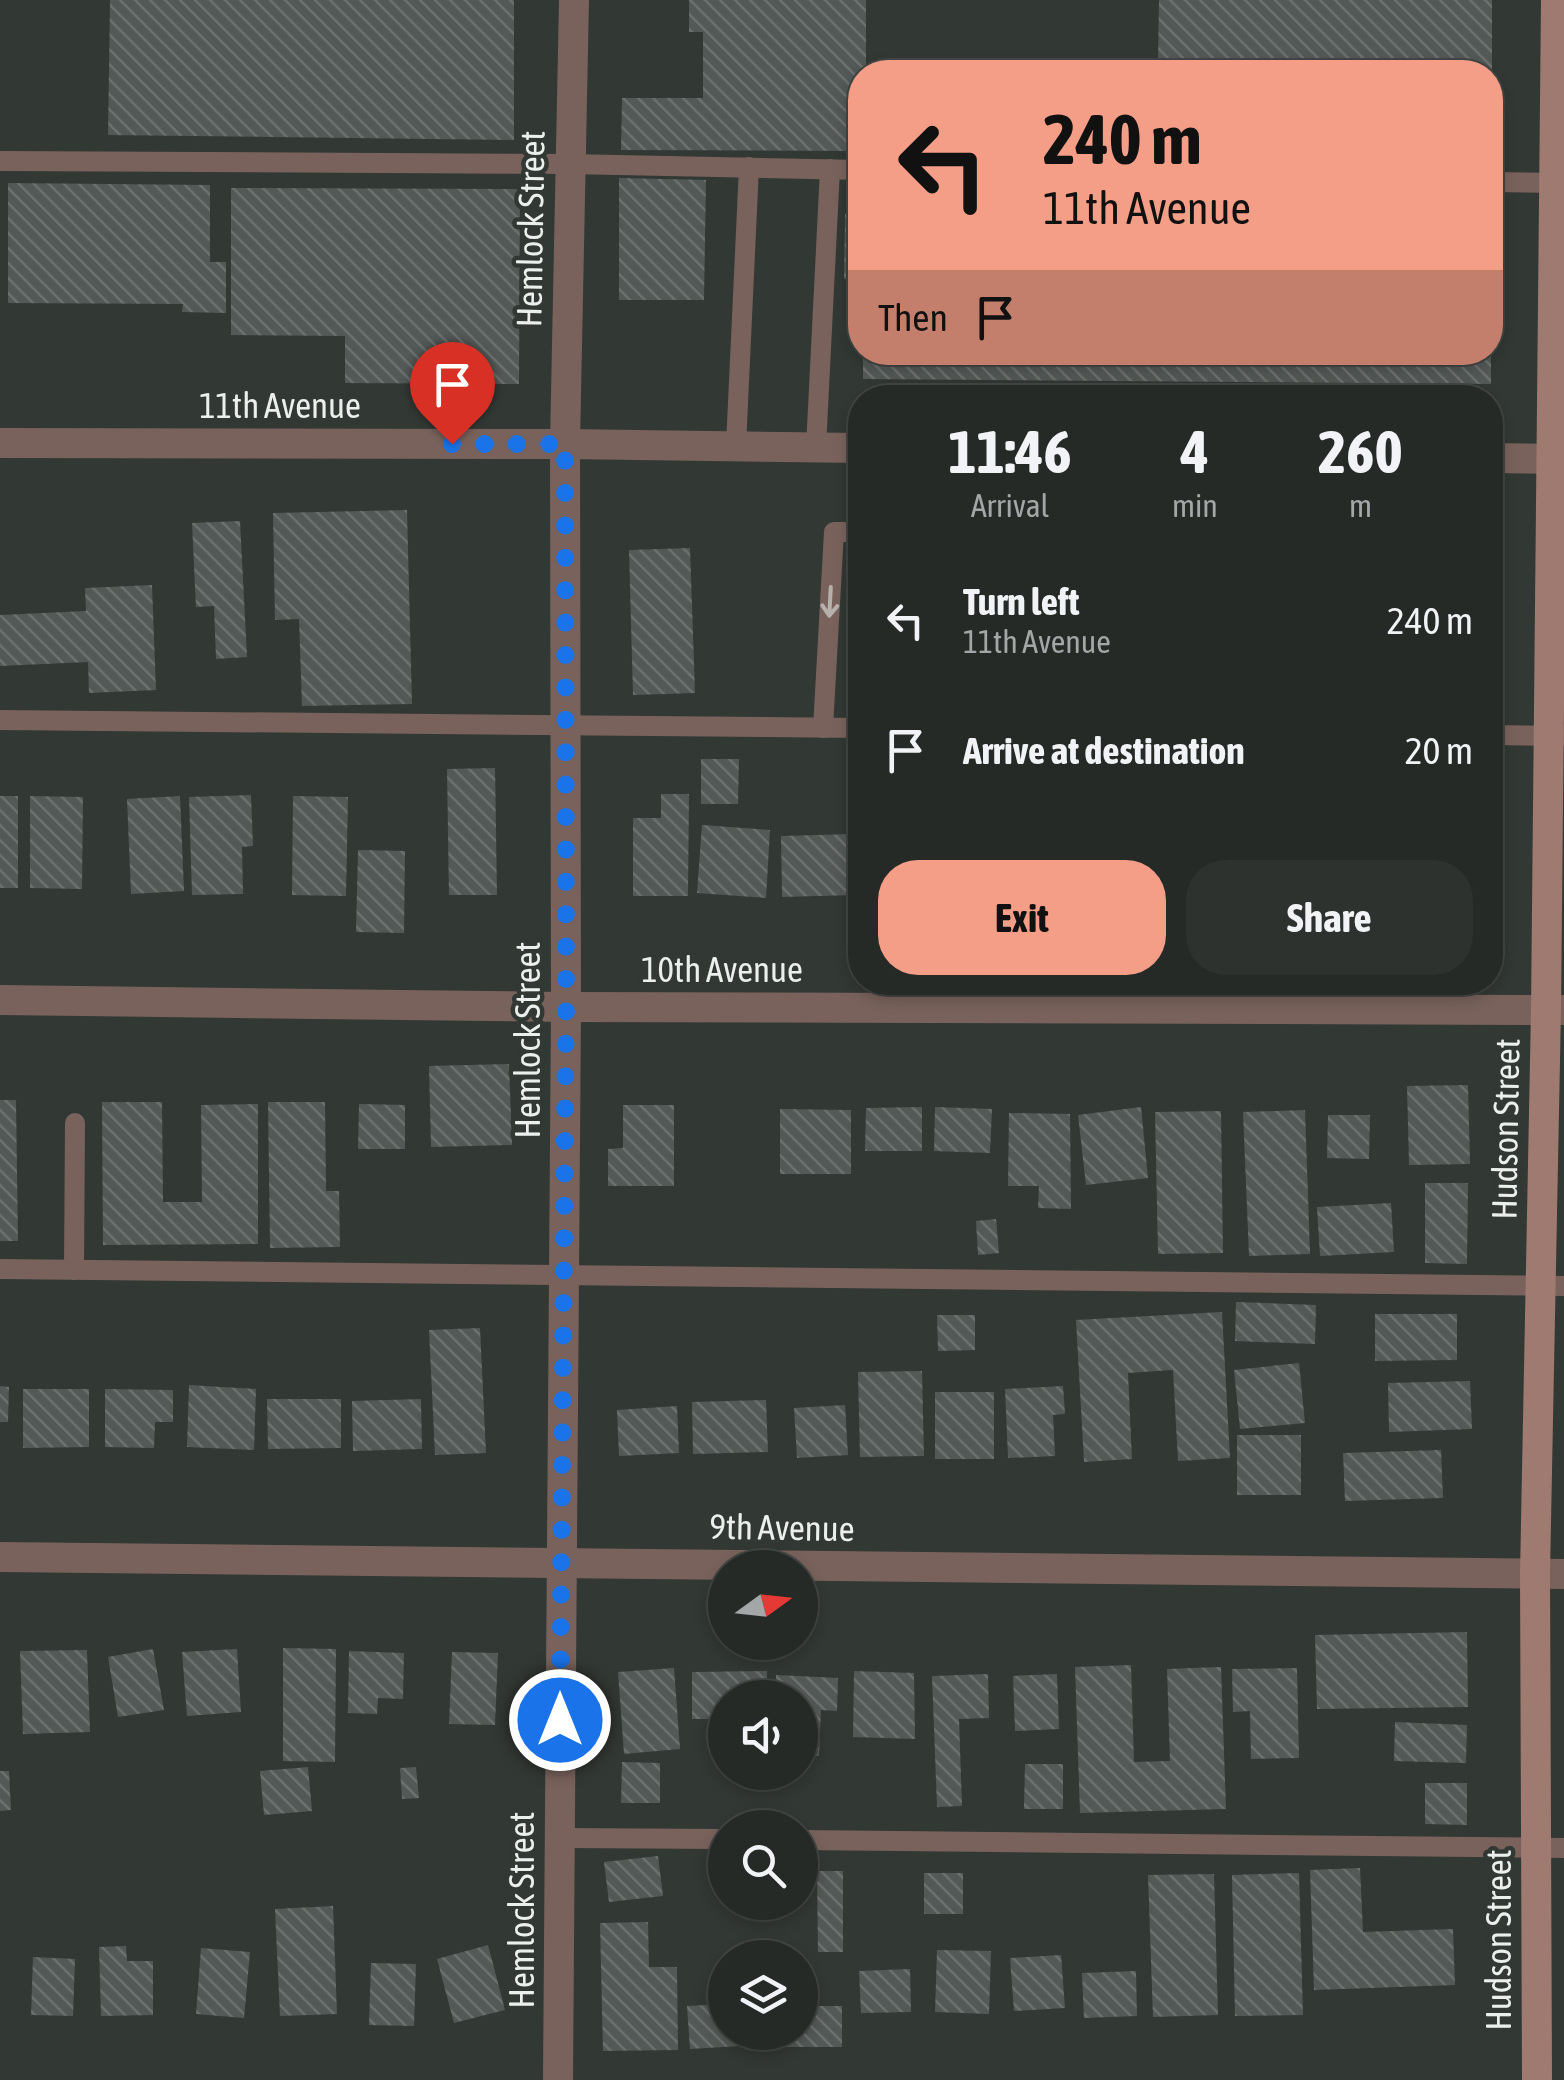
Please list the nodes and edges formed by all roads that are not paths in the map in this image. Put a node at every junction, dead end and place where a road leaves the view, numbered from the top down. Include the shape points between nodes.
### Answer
1 (574, 0) edge
2 (1556, 0) edge
3 (0, 161) edge
4 (569, 164) junction
5 (749, 167) junction
6 (830, 169) junction
7 (848, 170) edge
8 (1503, 182) edge
9 (1560, 183) edge
10 (0, 443) edge
11 (565, 444) junction
12 (736, 446) junction
13 (816, 448) junction
14 (848, 448) edge
15 (1503, 458) edge
16 (1558, 459) edge
17 (848, 532) edge
18 (0, 720) edge
19 (566, 726) junction
20 (823, 728) junction
21 (848, 728) edge
22 (1503, 735) edge
23 (1556, 736) edge
24 (0, 1000) edge
25 (566, 1007) junction
26 (1555, 1009) edge
27 (75, 1124) dead end
28 (0, 1269) edge
29 (74, 1270) junction
30 (564, 1275) junction
31 (1552, 1286) edge
32 (0, 1557) edge
33 (562, 1563) junction
34 (1550, 1574) edge
35 (560, 1838) junction
36 (708, 1839) edge
37 (818, 1840) edge
38 (1550, 1848) edge
39 (558, 2080) edge
40 (1538, 2080) edge

1 - 4 street, Hemlock Street
2 - 9 street, Hudson Street
3 - 4 lane
4 - 5 lane
4 - 11 street, Hemlock Street
5 - 6 lane
5 - 12 lane
6 - 7 lane
6 - 13 lane
8 - 9 lane
9 - 16 street, Hudson Street
10 - 11 street, 11th Avenue
11 - 12 street, 11th Avenue
11 - 19 street, Hemlock Street
12 - 13 street, 11th Avenue
13 - 14 street, 11th Avenue
15 - 16 street
16 - 23 street, Hudson Street
17 -> 20 lane via 834,532
18 - 19 lane
19 - 20 lane
19 - 25 street, Hemlock Street
20 - 21 lane
22 - 23 lane
23 - 26 street, Hudson Street
24 - 25 street, 10th Avenue
25 - 26 street, 10th Avenue
25 - 30 street, Hemlock Street
26 - 31 street, Hudson Street
27 - 29 lane
28 - 29 lane
29 - 30 lane
30 - 31 lane
30 - 33 street, Hemlock Street
31 - 34 street, Hudson Street
32 - 33 street, 9th Avenue
33 - 34 street, 9th Avenue
33 - 35 street, Hemlock Street
34 - 38 street, Hudson Street
35 - 36 lane
35 - 39 street, Hemlock Street
37 - 38 lane
38 - 40 street, Hudson Street

